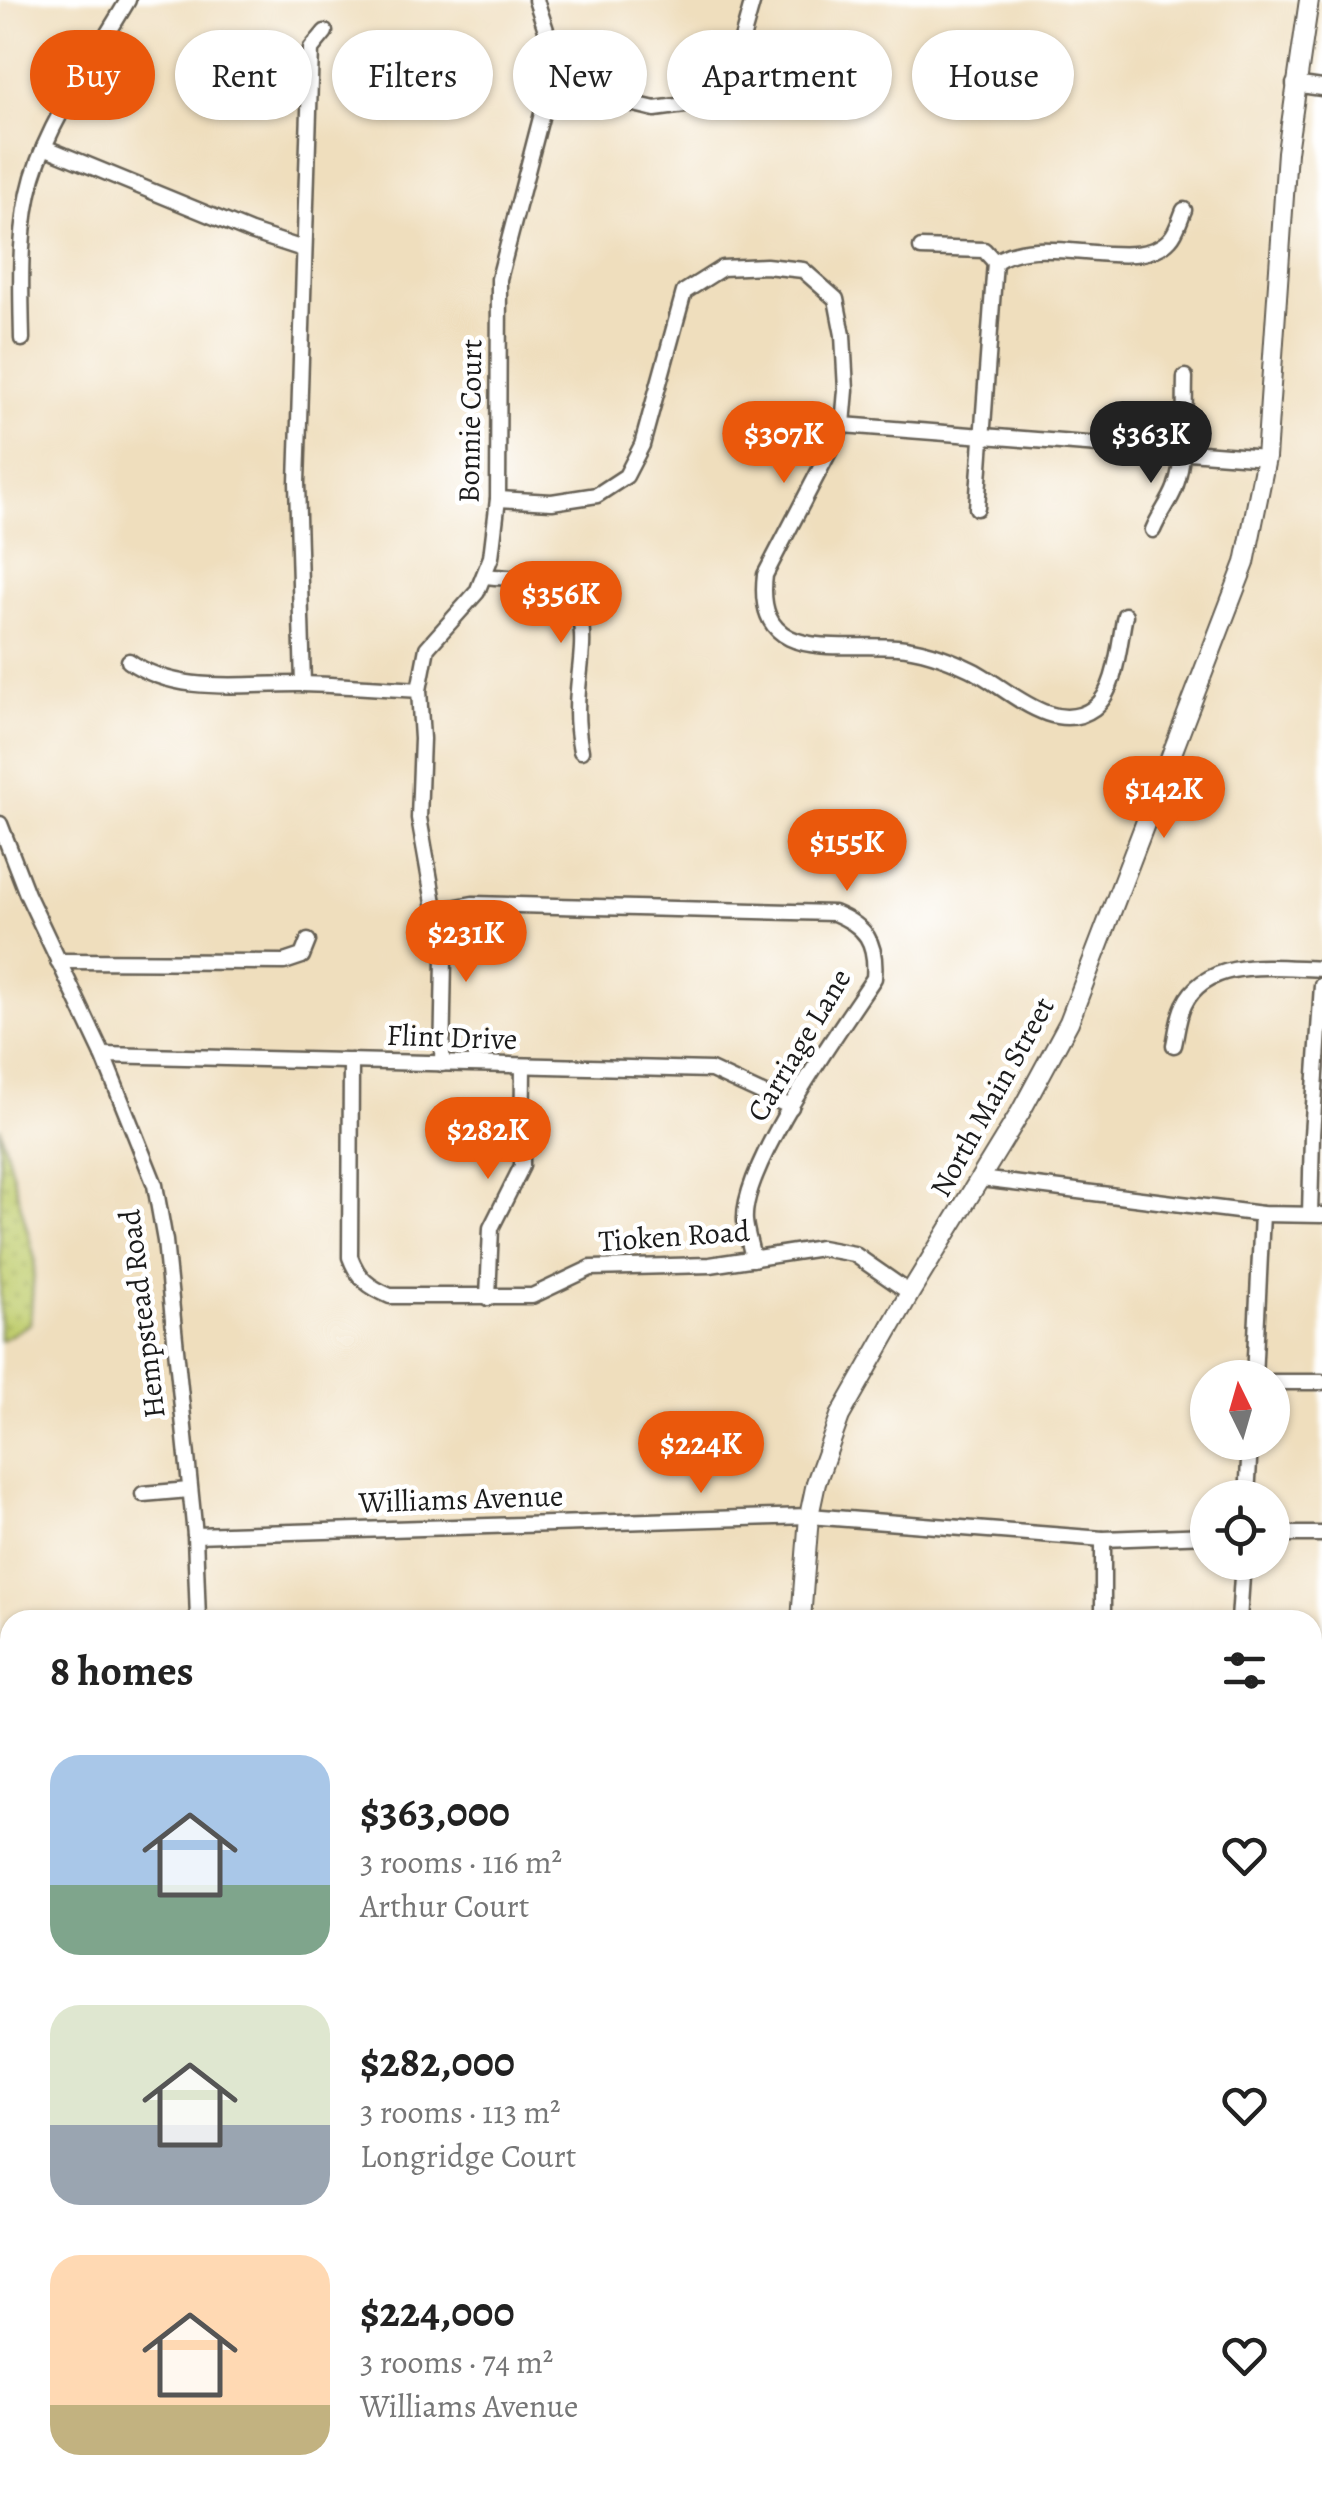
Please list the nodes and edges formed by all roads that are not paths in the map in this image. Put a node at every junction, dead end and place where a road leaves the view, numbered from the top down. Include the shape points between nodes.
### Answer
1 (128, 0) edge
2 (536, 0) edge
3 (753, 0) edge
4 (1308, 0) edge
5 (546, 30) edge
6 (326, 32) dead end
7 (1294, 84) junction
8 (1322, 88) edge
9 (647, 107) edge
10 (540, 120) edge
11 (44, 147) junction
12 (1184, 210) dead end
13 (921, 248) dead end
14 (303, 249) junction
15 (995, 262) junction
16 (22, 340) dead end
17 (1185, 377) dead end
18 (843, 425) junction
19 (984, 436) junction
20 (1182, 451) junction
21 (1266, 458) junction
22 (498, 499) junction
23 (978, 508) dead end
24 (1153, 530) dead end
25 (484, 576) junction
26 (1125, 615) dead end
27 (130, 661) dead end
28 (303, 684) junction
29 (419, 690) junction
30 (581, 752) dead end
31 (0, 824) edge
32 (435, 911) junction
33 (308, 941) dead end
34 (58, 960) junction
35 (1322, 969) edge
36 (1322, 985) edge
37 (1174, 1045) dead end
38 (1320, 1048) edge
39 (103, 1055) junction
40 (351, 1061) junction
41 (442, 1064) junction
42 (523, 1066) junction
43 (791, 1106) junction
44 (981, 1179) junction
45 (1262, 1214) junction
46 (1316, 1214) edge
47 (753, 1259) junction
48 (910, 1293) junction
49 (488, 1298) junction
50 (1255, 1360) edge
51 (1290, 1382) edge
52 (1322, 1382) edge
53 (189, 1490) junction
54 (144, 1494) dead end
55 (809, 1516) junction
56 (1290, 1534) edge
57 (1322, 1534) edge
58 (195, 1535) junction
59 (1190, 1536) edge
60 (1102, 1539) junction
61 (1242, 1580) edge
62 (198, 1610) edge
63 (803, 1610) edge
64 (1103, 1610) edge
65 (1240, 1610) edge

1 - 11 street
2 - 5 street
3 - 9 street via 732,71 692,104
4 - 7 main road, North Main Street
6 - 14 street via 311,49
7 - 8 street
7 - 21 main road, North Main Street
10 - 22 street, Bonnie Court via 499,279
11 - 14 street
11 - 16 street via 22,253
12 - 15 street via 1173,237 1157,250 1036,249
13 - 15 street via 984,250
14 - 28 street via 296,483
15 - 19 street
17 - 20 street
18 - 19 street
18 - 22 street via 836,299 803,270 722,268 684,292 642,445 626,476 597,494 552,502
18 - 26 street via 765,575 766,617 782,636 933,653 1040,711 1075,716 1096,707 1109,687
19 - 20 street
19 - 23 street
20 - 21 street
20 - 24 street via 1175,491
21 - 44 main road, North Main Street via 1245,564 1085,981 1050,1061
22 - 25 street, Bonnie Court
25 - 29 street, Bonnie Court via 427,648
25 - 30 street via 548,584 578,608
27 - 28 street via 151,676 208,685
28 - 29 street
29 - 32 street, Bonnie Court via 419,818
31 - 34 street, Hempstead Road
32 - 41 street, Bonnie Court via 444,959
32 - 43 street, Carriage Lane via 473,904 834,912 856,922 872,944 874,978
33 - 34 street via 302,956 284,962
34 - 39 street, Hempstead Road
35 - 37 street via 1232,969 1200,981 1183,1007
36 - 38 street
38 - 46 street via 1312,1135
39 - 40 street, Flint Drive
39 - 53 street, Hempstead Road via 155,1185
40 - 41 street, Flint Drive
40 - 49 street, Tioken Road via 350,1257 356,1274 390,1296
41 - 42 street, Flint Drive
42 - 43 street, Flint Drive via 711,1070
42 - 49 street via 522,1166 491,1228
43 - 47 street, Carriage Lane via 751,1180 744,1219
44 - 45 street
44 - 48 main road, North Main Street
45 - 46 street
45 - 50 street
47 - 48 street, Tioken Road via 821,1248 854,1254
47 - 49 street, Tioken Road via 592,1268 532,1296
48 - 55 main road, North Main Street via 840,1416
51 - 52 street
53 - 54 street
53 - 58 street, Hempstead Road
55 - 58 street, Williams Avenue
55 - 60 street, Williams Avenue
55 - 63 main road, North Main Street
56 - 57 street
58 - 62 street, Hempstead Road
59 - 60 street, Williams Avenue
60 - 64 street
61 - 65 street

